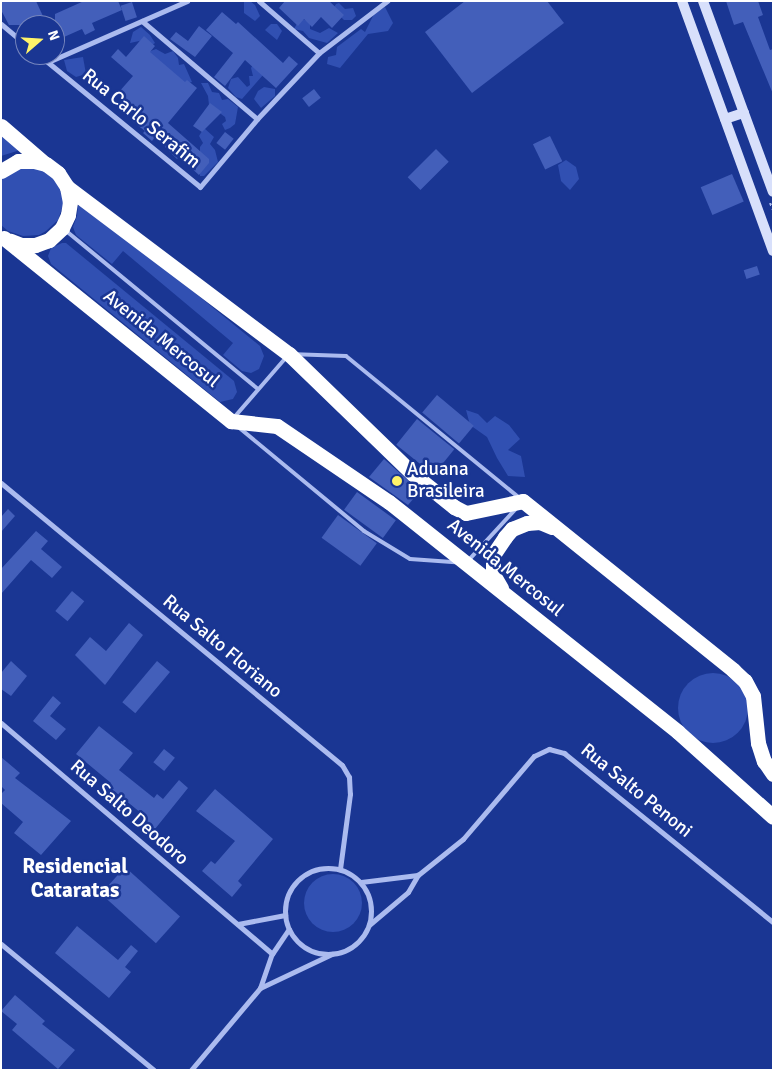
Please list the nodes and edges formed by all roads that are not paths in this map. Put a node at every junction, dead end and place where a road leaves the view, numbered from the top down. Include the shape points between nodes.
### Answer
1 (187, 1) edge
2 (260, 1) edge
3 (387, 1) edge
4 (682, 1) edge
5 (703, 1) edge
6 (142, 21) junction
7 (1, 24) edge
8 (15, 36) edge
9 (319, 53) junction
10 (65, 55) edge
11 (52, 65) edge
12 (744, 113) junction
13 (257, 119) junction
14 (725, 119) junction
15 (1, 126) edge
16 (46, 164) junction
17 (1, 171) edge
18 (67, 187) junction
19 (773, 192) edge
20 (62, 228) junction
21 (3, 237) edge
22 (773, 251) edge
23 (289, 354) junction
24 (258, 389) junction
25 (231, 421) junction
26 (1, 484) edge
27 (522, 500) junction
28 (560, 531) junction
29 (466, 563) junction
30 (504, 593) junction
31 (1, 724) edge
32 (773, 774) edge
33 (773, 817) edge
34 (340, 869) junction
35 (418, 875) junction
36 (361, 882) junction
37 (286, 916) junction
38 (773, 922) edge
39 (238, 924) junction
40 (369, 925) junction
41 (289, 929) junction
42 (1, 944) edge
43 (272, 954) junction
44 (332, 954) junction
45 (260, 988) junction
46 (154, 1070) edge
47 (191, 1070) edge

1 - 6 street
2 - 9 street
3 - 9 street
4 - 14 main road
5 - 12 main road
6 - 10 street
6 - 13 street
7 - 8 street
9 - 13 street
11 - 13 street, Rua Carlo Serafim via 200,187
12 - 14 main road
12 - 19 main road
14 - 22 main road
15 - 16 highway, Avenida Mercosul
16 - 17 highway via 34,160 18,161
16 - 18 highway, Avenida Mercosul via 58,173
18 - 20 highway via 70,202
18 - 23 highway, Avenida Mercosul
20 - 21 highway, Avenida Mercosul via 49,240 35,245 21,245
20 - 24 lane
21 - 25 highway, Avenida Mercosul
23 - 24 lane
23 - 27 lane via 346,356
23 - 27 highway, Avenida Mercosul via 413,474 454,508 466,513
24 - 25 lane
25 - 29 highway, Avenida Mercosul via 277,426 389,502
25 - 29 lane via 364,531 410,559
26 - 34 street, Rua Salto Floriano via 342,765 349,777 350,794
27 - 28 highway
27 - 29 lane
28 - 30 highway via 540,522 527,522 512,529 493,555 493,574
28 - 32 highway via 745,681 753,696 758,743
29 - 30 highway, Avenida Mercosul
30 - 33 highway, Avenida Mercosul via 678,732
31 - 39 street, Rua Salto Deodoro
34 - 36 street
34 - 37 street via 326,867 300,877 286,901
35 - 36 street
35 - 38 street, Rua Salto Penoni via 463,839 534,756 549,749 564,753
35 - 40 street, Rua Salto Penoni via 408,892
36 - 40 street via 371,903
37 - 39 street
37 - 41 street
39 - 43 street, Rua Salto Deodoro
40 - 44 street via 358,943 346,951
41 - 43 street
41 - 44 street via 304,947
42 - 46 street
43 - 45 street
44 - 45 street
45 - 47 street

